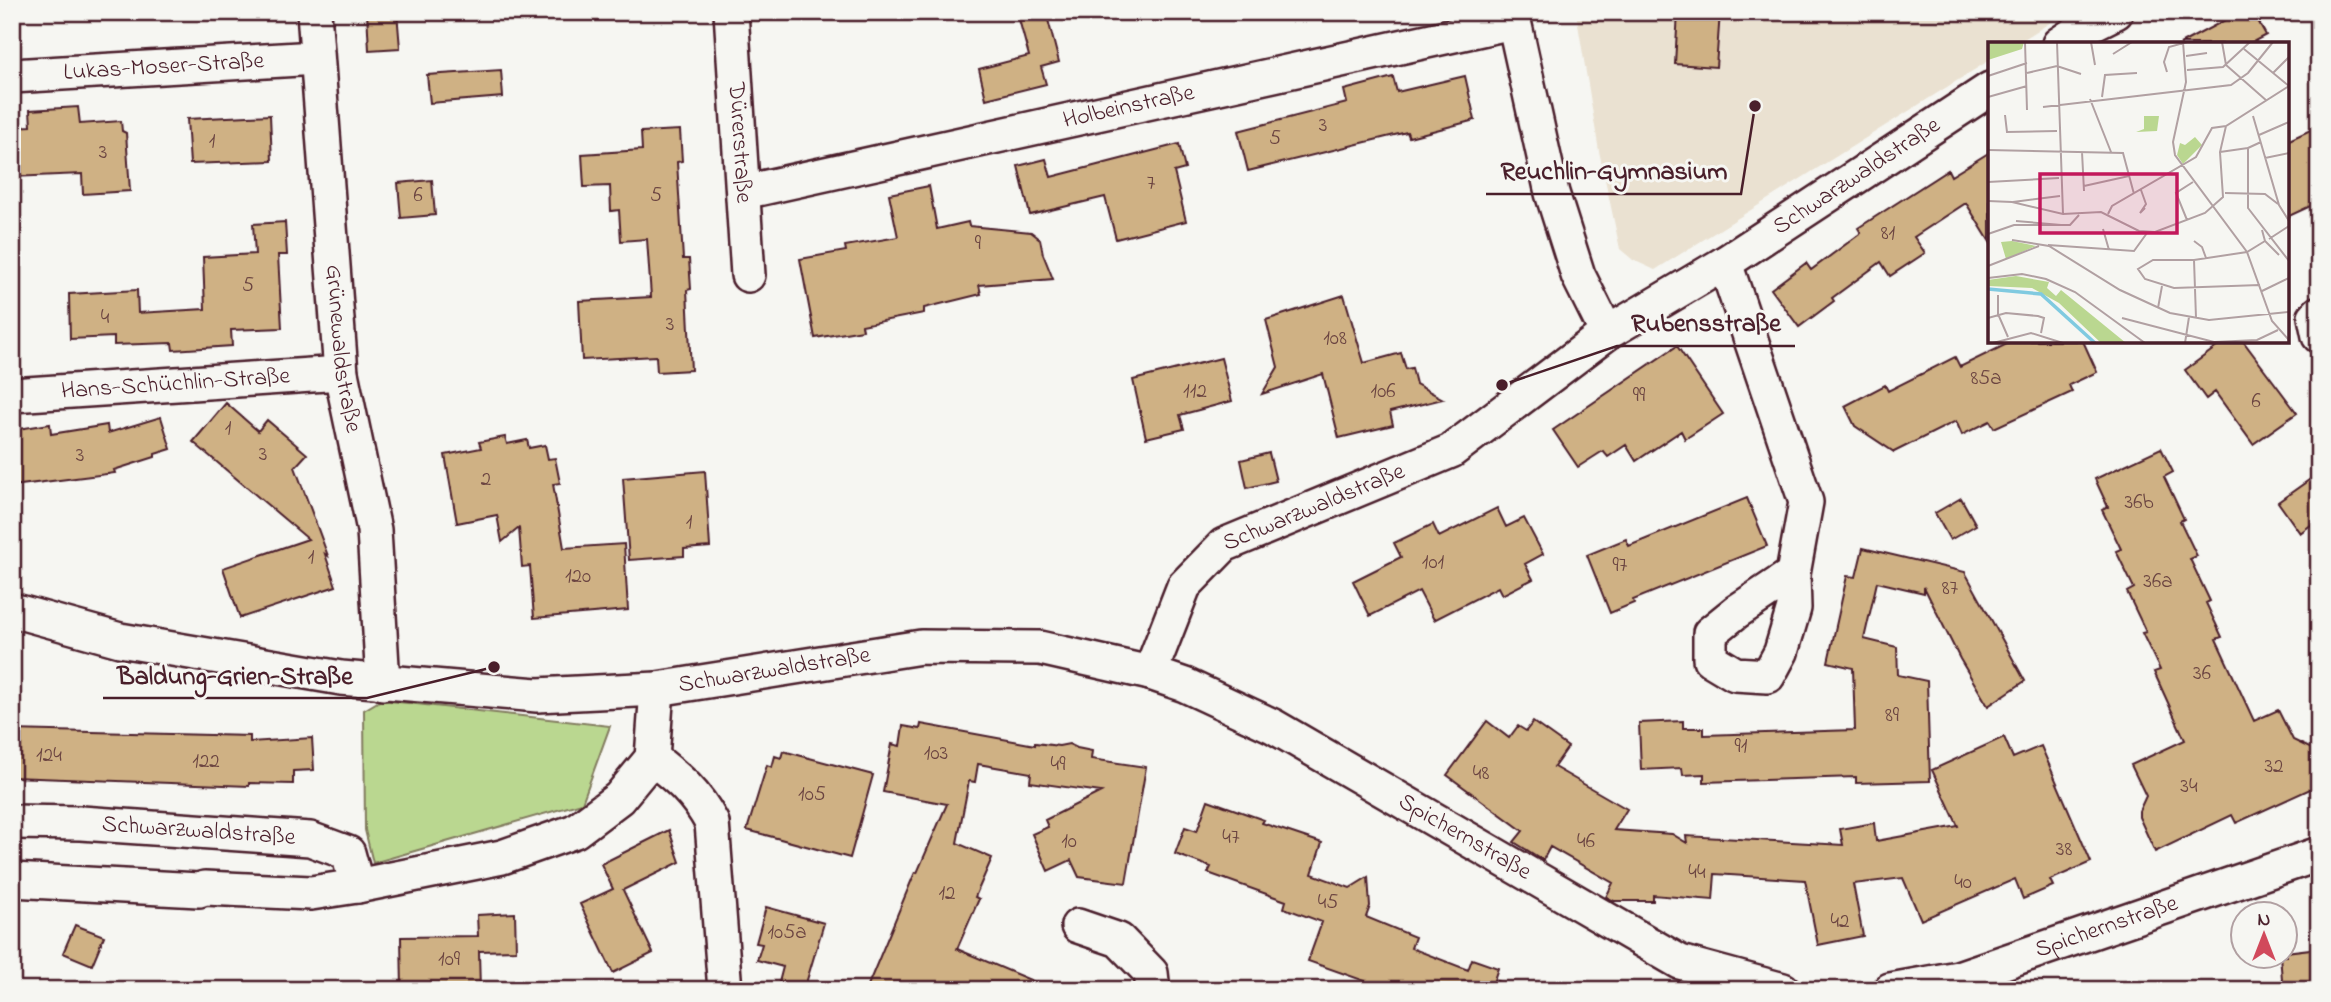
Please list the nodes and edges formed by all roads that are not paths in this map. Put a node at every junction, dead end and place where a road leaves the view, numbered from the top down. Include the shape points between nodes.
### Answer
1 (314, 12) edge
2 (731, 12) edge
3 (2116, 12) edge
4 (1513, 17) edge
5 (2062, 42) edge
6 (316, 58) junction
7 (12, 76) edge
8 (1988, 90) edge
9 (744, 192) junction
10 (1726, 263) junction
11 (748, 275) dead end
12 (2319, 313) edge
13 (1607, 333) junction
14 (2319, 336) edge
15 (341, 373) junction
16 (12, 395) edge
17 (1793, 574) dead end
18 (12, 610) edge
19 (1150, 673) junction
20 (383, 683) junction
21 (657, 689) junction
22 (652, 758) junction
23 (12, 822) edge
24 (2319, 854) edge
25 (12, 880) edge
26 (357, 886) junction
27 (1078, 926) dead end
28 (725, 990) edge
29 (1153, 990) edge
30 (1783, 990) edge
31 (1891, 990) edge

1 - 6 street, Grünewaldstraße
2 - 9 street, Dürerstraße
3 - 5 street
4 - 9 street, Holbeinstraße
4 - 13 street via 1552,193 1578,275
6 - 7 street, Lukas-Moser-Straße
6 - 15 street, Grünewaldstraße
8 - 10 street, Schwarzwaldstraße
9 - 11 street, Dürerstraße
10 - 13 street, Schwarzwaldstraße
10 - 17 street via 1805,502
12 - 14 street via 2315,317
13 - 19 street, Schwarzwaldstraße via 1451,451 1224,545 1184,586
15 - 16 street, Hans-Schüchlin-Straße
15 - 20 street, Grünewaldstraße via 374,530
18 - 20 street via 120,640
19 - 21 street, Schwarzwaldstraße via 1040,648 921,647
19 - 30 street, Spichernstraße via 1273,726 1680,962
20 - 21 street via 537,695
21 - 22 street, Schwarzwaldstraße
22 - 26 street via 618,798 575,831 502,857
22 - 28 street via 682,780 712,823
23 - 26 street, Schwarzwaldstraße via 310,839 348,853
24 - 31 street, Spichernstraße via 1958,978
25 - 26 street via 312,893
27 - 29 street via 1119,940 1151,973

